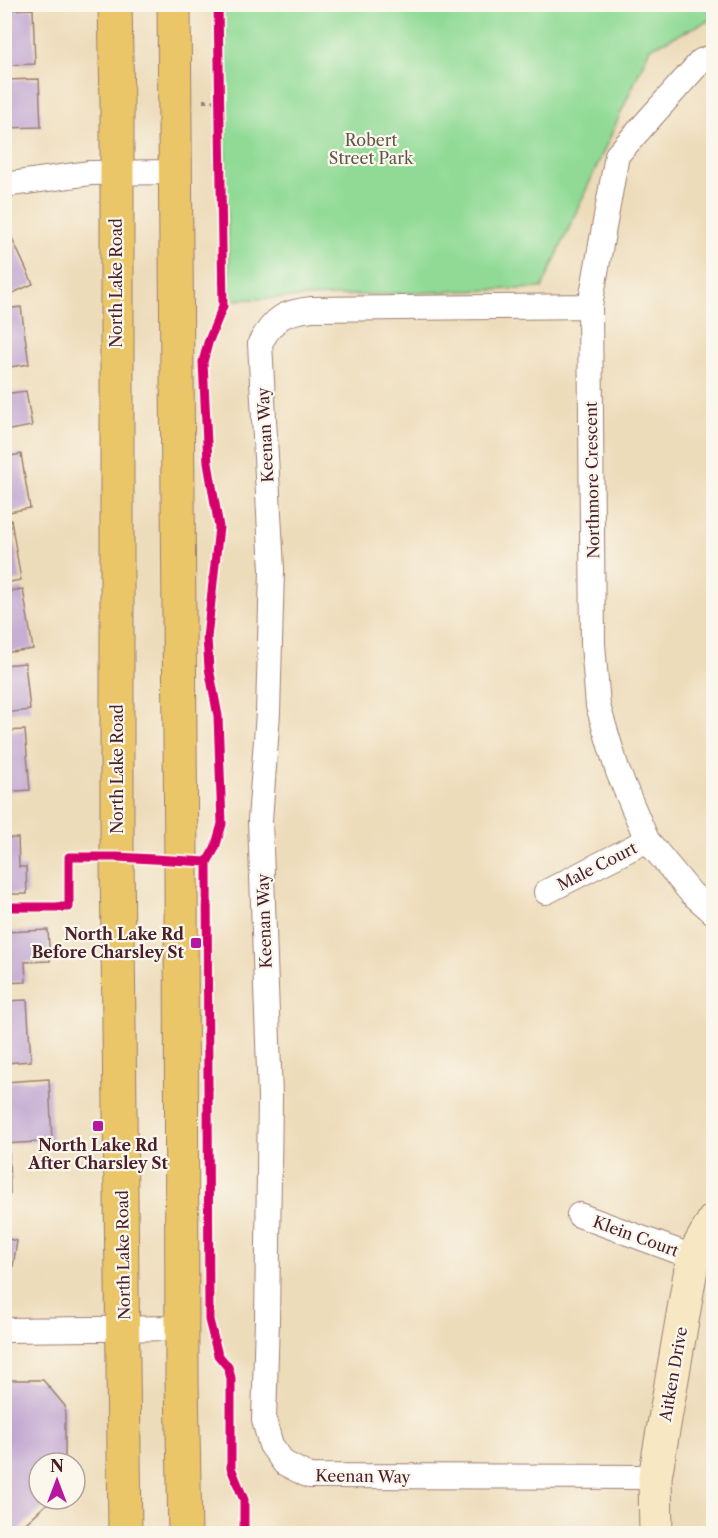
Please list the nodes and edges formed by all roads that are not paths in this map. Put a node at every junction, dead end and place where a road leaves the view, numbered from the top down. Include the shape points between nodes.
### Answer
1 (115, 4) edge
2 (174, 4) edge
3 (714, 56) edge
4 (116, 172) junction
5 (175, 172) junction
6 (4, 186) edge
7 (590, 306) junction
8 (647, 840) junction
9 (546, 892) dead end
10 (714, 912) edge
11 (579, 1215) dead end
12 (714, 1220) edge
13 (693, 1257) junction
14 (182, 1328) junction
15 (124, 1329) junction
16 (4, 1330) edge
17 (655, 1477) junction
18 (125, 1533) edge
19 (185, 1533) edge
20 (656, 1533) edge

1 - 4 main road, North Lake Road
2 - 5 main road
3 - 7 street, Northmore Crescent via 701,61 617,155
4 - 5 street
4 - 6 street
4 - 15 main road, North Lake Road via 117,857
5 - 14 main road
7 - 8 street, Northmore Crescent via 598,706 618,772
7 - 17 street, Keenan Way via 312,309 289,312 270,325 260,343 272,570 260,820 270,1097 264,1420 271,1445 284,1463 309,1476
8 - 9 street, Male Court
8 - 10 street, Northmore Crescent via 691,893
11 - 13 street, Klein Court
12 - 13 street, Aitken Drive
13 - 17 street, Aitken Drive
14 - 15 street
14 - 19 main road
15 - 16 street
15 - 18 main road, North Lake Road
17 - 20 street, Aitken Drive

